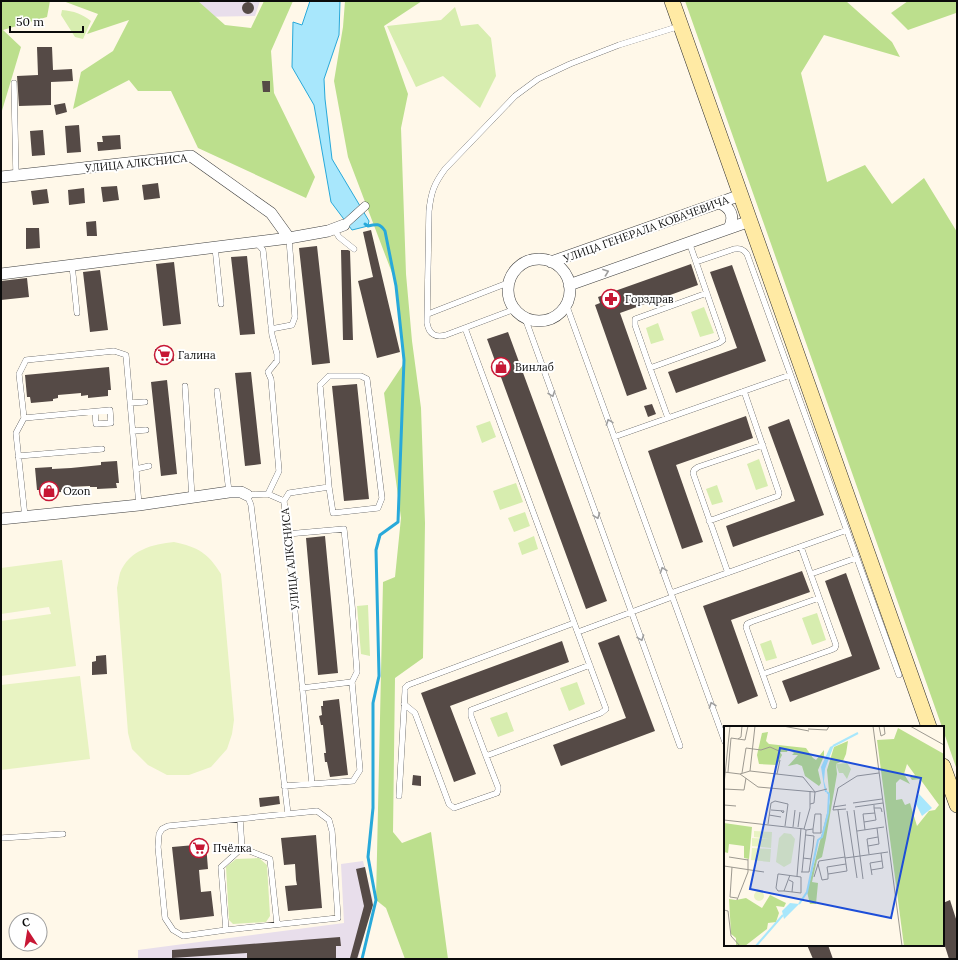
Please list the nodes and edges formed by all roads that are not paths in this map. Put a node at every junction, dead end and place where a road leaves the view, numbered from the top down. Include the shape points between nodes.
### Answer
1 (672, 1) edge
2 (681, 26) junction
3 (14, 83) dead end
4 (16, 176) junction
5 (1, 177) edge
6 (741, 195) junction
7 (719, 202) junction
8 (366, 206) dead end
9 (750, 221) junction
10 (339, 227) junction
11 (728, 228) junction
12 (289, 238) junction
13 (256, 242) junction
14 (689, 242) junction
15 (215, 247) junction
16 (354, 249) dead end
17 (551, 262) junction
18 (696, 262) junction
19 (72, 265) junction
20 (1, 274) edge
21 (510, 282) junction
22 (569, 285) junction
23 (707, 293) junction
24 (221, 304) dead end
25 (566, 304) junction
26 (515, 309) junction
27 (77, 313) dead end
28 (428, 314) junction
29 (525, 318) junction
30 (465, 328) junction
31 (271, 329) junction
32 (650, 368) junction
33 (790, 375) junction
34 (186, 386) dead end
35 (217, 391) dead end
36 (744, 391) junction
37 (145, 402) dead end
38 (130, 403) junction
39 (95, 412) dead end
40 (24, 418) junction
41 (668, 418) junction
42 (146, 430) dead end
43 (133, 431) junction
44 (614, 437) junction
45 (763, 444) junction
46 (102, 449) dead end
47 (18, 456) junction
48 (148, 466) dead end
49 (136, 468) junction
50 (329, 487) junction
51 (229, 492) junction
52 (268, 494) junction
53 (247, 495) junction
54 (192, 498) junction
55 (284, 501) junction
56 (139, 505) junction
57 (25, 517) junction
58 (1, 520) edge
59 (709, 521) junction
60 (847, 530) junction
61 (287, 534) junction
62 (801, 547) junction
63 (856, 558) junction
64 (728, 573) junction
65 (811, 574) junction
66 (672, 595) junction
67 (819, 598) junction
68 (632, 612) junction
69 (574, 622) junction
70 (578, 632) junction
71 (590, 665) junction
72 (763, 674) junction
73 (899, 675) dead end
74 (352, 682) junction
75 (302, 688) junction
76 (404, 704) junction
77 (774, 706) dead end
78 (929, 726) edge
79 (724, 739) edge
80 (680, 746) dead end
81 (486, 756) junction
82 (944, 769) edge
83 (312, 784) junction
84 (284, 786) junction
85 (400, 796) dead end
86 (957, 805) edge
87 (288, 814) junction
88 (240, 819) junction
89 (63, 834) dead end
90 (1, 838) edge
91 (242, 848) junction
92 (277, 924) junction
93 (226, 930) junction

1 - 2 main road
2 - 6 main road
2 - 28 lane via 577,61 538,79 515,96 445,169 436,182 429,210
3 - 4 lane
4 - 5 street, УЛИЦА АЛКСНИСА
4 - 12 street, УЛИЦА АЛКСНИСА via 191,156 271,213
6 - 7 street, УЛИЦА ГЕНЕРАЛА КОВАЧЕВИЧА
6 - 9 main road
7 - 11 street via 727,206 732,214
7 - 17 street, УЛИЦА ГЕНЕРАЛА КОВАЧЕВИЧА
8 - 10 street
9 - 11 street
9 - 78 main road
10 - 12 street
10 - 16 lane via 339,237
11 - 14 street
12 - 13 street
12 - 31 lane via 295,317 292,325
13 - 15 street
13 - 31 lane via 263,250
14 - 18 lane
22 -> 14 street
15 - 19 street
15 - 24 lane
17 - 21 street, УЛИЦА ГЕНЕРАЛА КОВАЧЕВИЧА via 545,260 522,265
17 - 22 street, УЛИЦА ГЕНЕРАЛА КОВАЧЕВИЧА via 564,273
18 - 23 lane
18 - 33 lane via 734,249 744,250
19 - 20 street
19 - 27 lane
21 - 26 street via 508,293
21 - 28 lane
22 - 25 street
23 - 32 lane via 722,342
23 - 32 lane via 635,319
25 - 29 street via 549,319 533,321
44 -> 25 lane
26 - 29 street
26 - 30 lane
28 - 30 lane via 428,328 435,336
29 -> 68 lane
30 - 69 lane
31 - 52 lane via 277,361 268,372 271,379 279,471
32 - 41 lane
33 - 36 lane
33 - 60 lane
34 - 54 lane
35 - 51 lane
36 - 41 lane
36 - 45 lane
37 - 38 lane
38 - 40 lane via 126,355 114,351 26,360 20,374
38 - 43 lane
39 - 40 lane
40 - 47 lane via 16,433
41 - 44 lane
42 - 43 lane
43 - 49 lane
66 -> 44 lane
45 - 59 lane via 694,470
45 - 59 lane via 780,493 778,496
46 - 47 lane
47 - 57 lane
48 - 49 lane
49 - 56 lane
50 - 50 lane via 320,385 329,376 361,376 367,379 382,498 378,508 333,513
50 - 55 lane via 290,493
51 - 53 street, УЛИЦА АЛКСНИСА
51 - 54 street, УЛИЦА АЛКСНИСА
52 - 53 lane, УЛИЦА АЛКСНИСА
52 - 55 lane, УЛИЦА АЛКСНИСА
53 - 84 lane via 251,505
54 - 56 street, УЛИЦА АЛКСНИСА
55 - 61 lane, УЛИЦА АЛКСНИСА
56 - 57 street, УЛИЦА АЛКСНИСА
57 - 58 street, УЛИЦА АЛКСНИСА
59 - 64 lane
60 - 62 lane
60 - 63 lane
61 - 74 lane via 344,529 356,672
61 - 75 lane, УЛИЦА АЛКСНИСА
62 - 64 lane
62 - 65 lane
63 - 65 lane
63 - 73 lane
64 - 66 lane
65 - 67 lane
66 - 68 lane
79 -> 66 lane
67 - 72 lane via 748,624 747,630
67 - 72 lane via 835,648
68 - 70 lane
68 -> 80 lane
69 - 70 lane
69 - 76 lane via 412,682 405,688
70 - 71 lane
71 - 81 lane via 472,710 471,716
71 - 81 lane via 606,709 604,712
72 - 77 lane
74 - 75 lane
74 - 83 lane via 360,770 353,781
75 - 83 lane, УЛИЦА АЛКСНИСА
76 - 81 lane via 415,713 451,807 458,807 497,792 498,787
76 - 85 lane
82 - 86 main road
83 - 84 lane
84 - 87 lane
87 - 88 lane
87 - 92 lane via 317,811 329,820 338,918
88 - 91 lane
88 - 93 lane via 168,826 159,834 165,918 173,930 183,936
89 - 90 lane
91 - 92 lane via 270,859
91 - 93 lane via 221,867
92 - 93 lane

